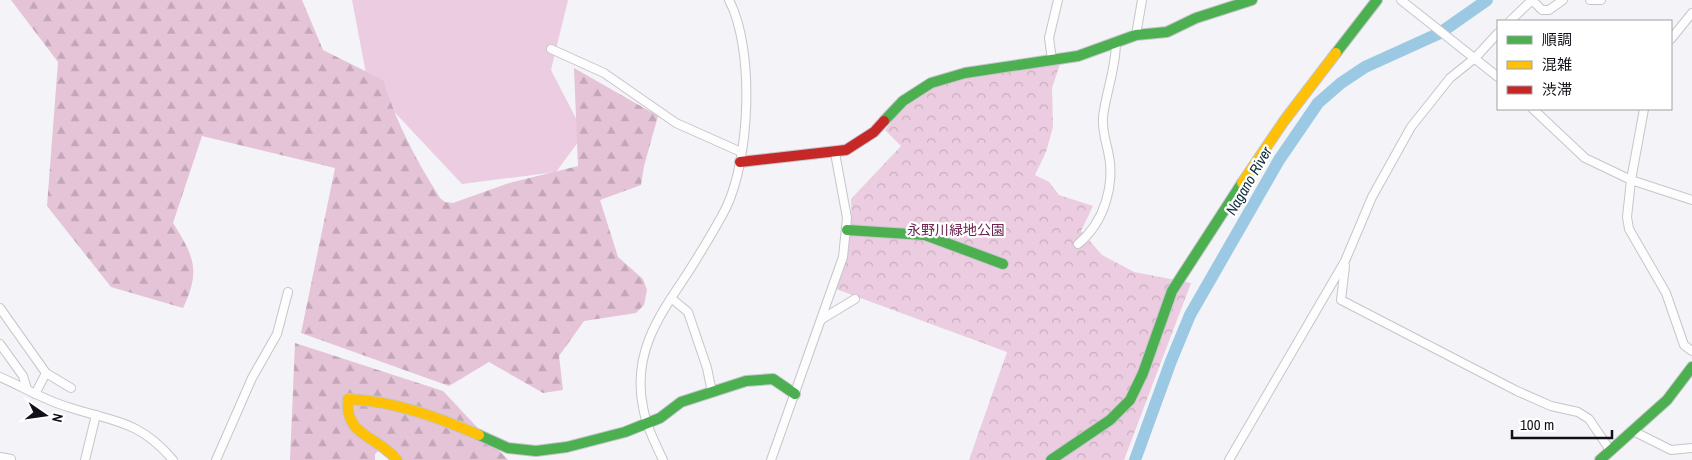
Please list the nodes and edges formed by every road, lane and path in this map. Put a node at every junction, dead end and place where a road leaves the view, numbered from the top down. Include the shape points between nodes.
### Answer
1 (729, 0) edge
2 (1058, 0) edge
3 (1142, 0) edge
4 (1252, 0) edge
5 (1377, 0) edge
6 (1401, 0) edge
7 (1532, 0) edge
8 (1563, 0) edge
9 (1590, 0) edge
10 (1602, 0) edge
11 (1692, 13) edge
12 (1511, 20) edge
13 (1497, 34) edge
14 (1136, 35) junction
15 (1672, 38) edge
16 (1116, 42) junction
17 (551, 49) dead end
18 (1476, 58) junction
19 (1052, 60) junction
20 (1497, 76) edge
21 (1534, 110) edge
22 (1644, 110) edge
23 (835, 152) junction
24 (741, 157) junction
25 (1631, 180) junction
26 (1692, 200) edge
27 (847, 230) junction
28 (1078, 244) dead end
29 (1345, 261) junction
30 (1004, 264) dead end
31 (288, 292) dead end
32 (671, 298) junction
33 (855, 299) dead end
34 (0, 308) edge
35 (822, 319) junction
36 (0, 344) edge
37 (1692, 351) edge
38 (1692, 367) edge
39 (46, 373) junction
40 (0, 377) edge
41 (70, 388) dead end
42 (28, 389) junction
43 (712, 392) junction
44 (36, 394) junction
45 (795, 394) junction
46 (96, 415) junction
47 (647, 425) junction
48 (1633, 431) junction
49 (1692, 448) edge
50 (1610, 450) junction
51 (0, 457) edge
52 (11, 460) edge
53 (85, 460) edge
54 (172, 460) edge
55 (216, 460) edge
56 (397, 460) edge
57 (663, 460) edge
58 (771, 460) edge
59 (1051, 460) edge
60 (1228, 460) edge
61 (1600, 460) edge

1 - 24 street via 744,42 746,62
2 - 19 street via 1049,38
3 - 14 street
4 - 14 street via 1196,18 1167,32
5 - 59 street via 1284,121 1181,274 1130,400 1110,420
6 - 18 street
7 - 8 street via 1542,10 1549,10
7 - 12 street
9 - 10 street
11 - 15 street
13 - 18 street
14 - 16 street
16 - 19 street via 1093,52
16 - 28 street via 1103,117 1104,139 1110,160 1108,193 1094,229
17 - 24 street via 618,82 676,123
18 - 20 street
18 - 29 street via 1450,78 1411,127 1372,197
19 - 23 street via 965,73 931,83 903,101 859,143
21 - 25 street via 1585,158
22 - 25 street
23 - 24 street
23 - 27 street via 846,202
24 - 32 street via 732,196
25 - 26 street
25 - 37 street via 1629,229 1666,294 1684,345
27 - 30 street via 925,235
27 - 35 street via 838,274
29 - 50 street via 1341,300 1517,391 1551,406 1578,412 1589,419
29 - 60 street
31 - 55 street via 277,334 252,378
32 - 43 street via 688,312
32 - 47 street via 651,329 643,361 640,389
33 - 35 street
34 - 39 street
35 - 45 street
36 - 42 street
38 - 48 street via 1667,400
39 - 41 street
39 - 44 street
40 - 42 street
42 - 44 street
43 - 45 street via 746,381 773,380
43 - 47 street via 680,402
44 - 46 street
45 - 58 street
46 - 53 street
46 - 54 street via 135,427 149,436
47 - 56 street via 567,447 525,451 508,448 436,417 371,400 348,399 346,412 357,430 387,446
47 - 57 street
48 - 49 street via 1671,450
48 - 50 street
50 - 61 street
51 - 52 street

